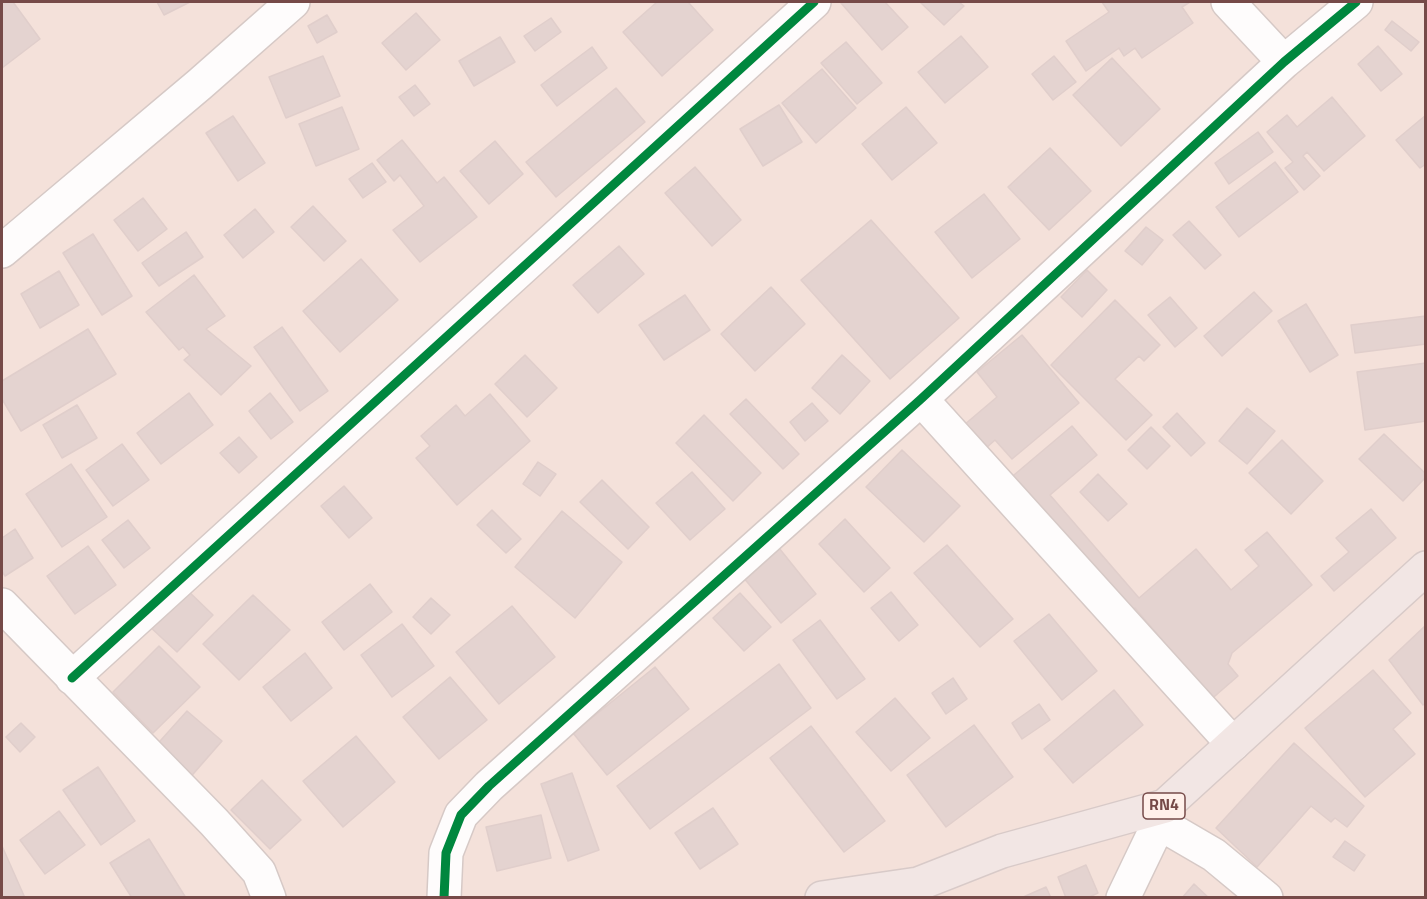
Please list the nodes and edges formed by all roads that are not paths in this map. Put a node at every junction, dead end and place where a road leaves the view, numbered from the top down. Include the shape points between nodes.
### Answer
1 (293, 2) edge
2 (814, 2) edge
3 (1227, 2) edge
4 (1356, 2) edge
5 (1284, 62) junction
6 (2, 251) edge
7 (921, 399) junction
8 (1425, 568) edge
9 (2, 605) edge
10 (72, 678) junction
11 (1233, 744) junction
12 (1162, 814) junction
13 (269, 897) edge
14 (444, 897) edge
15 (822, 897) edge
16 (1123, 897) edge
17 (1266, 897) edge

1 - 6 street
2 - 10 street
3 - 5 street
4 - 5 street
5 - 7 street
7 - 11 street
7 - 14 street via 461,815 446,853
8 - 11 highway, RN4
9 - 10 street
10 - 13 street via 259,872
11 - 12 highway, RN4
12 - 15 highway, RN4 via 1002,851 918,884
12 - 16 street
12 - 17 street

